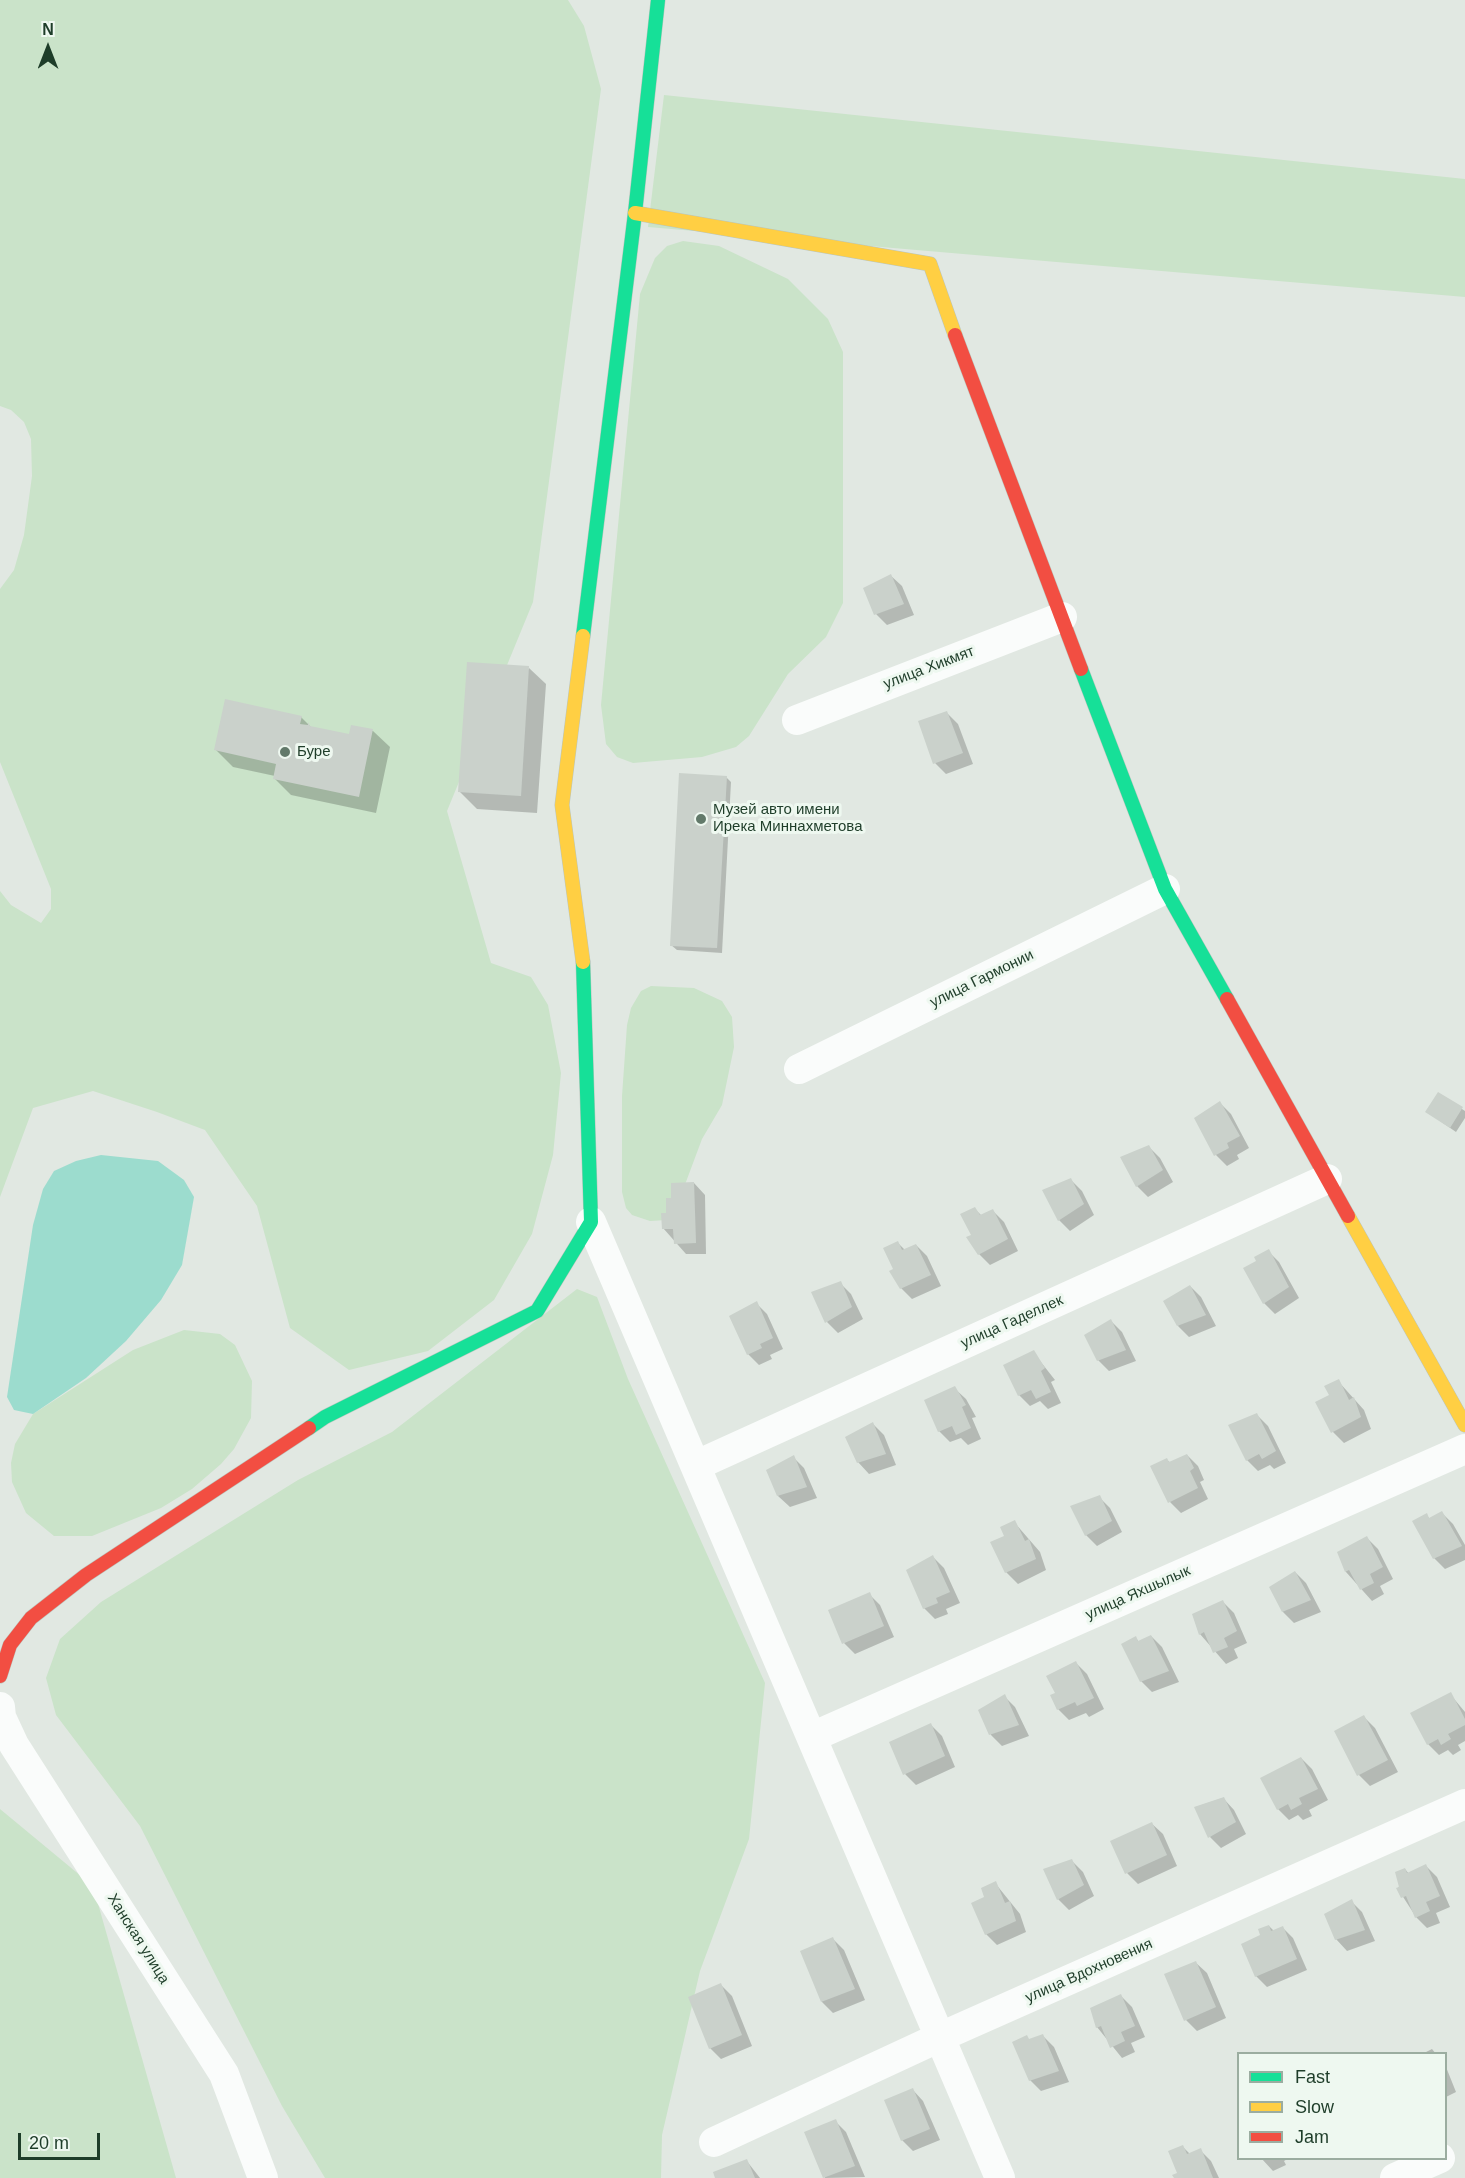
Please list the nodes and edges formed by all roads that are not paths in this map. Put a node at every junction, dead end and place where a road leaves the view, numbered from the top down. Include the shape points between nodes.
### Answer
1 (658, 0) edge
2 (636, 213) junction
3 (1062, 617) junction
4 (797, 720) dead end
5 (1165, 889) junction
6 (799, 1069) dead end
7 (1327, 1179) junction
8 (591, 1222) junction
9 (1465, 1425) edge
10 (1465, 1449) edge
11 (697, 1465) junction
12 (0, 1676) edge
13 (0, 1707) edge
14 (812, 1737) junction
15 (1465, 1804) edge
16 (938, 2038) junction
17 (714, 2142) dead end
18 (1465, 2148) edge
19 (1447, 2156) edge
20 (1436, 2160) edge
21 (263, 2178) edge
22 (1000, 2178) edge
23 (1395, 2178) edge

1 - 2 street
2 - 3 street via 930,264
2 - 8 street via 562,805 585,979
3 - 4 street, улица Хикмят
3 - 5 street
5 - 6 street, улица Гармонии
5 - 7 street
7 - 9 street
7 - 11 street, улица Гаделлек
8 - 11 street
8 - 12 street via 537,1311 325,1417 86,1575 32,1618 10,1645
10 - 14 street, улица Яхшылык
11 - 14 street
13 - 21 street, Ханская улица via 14,1745 224,2074
14 - 16 street
15 - 16 street, улица Вдохновения
16 - 17 street, улица Вдохновения
16 - 22 street
18 - 19 street
20 - 23 street

